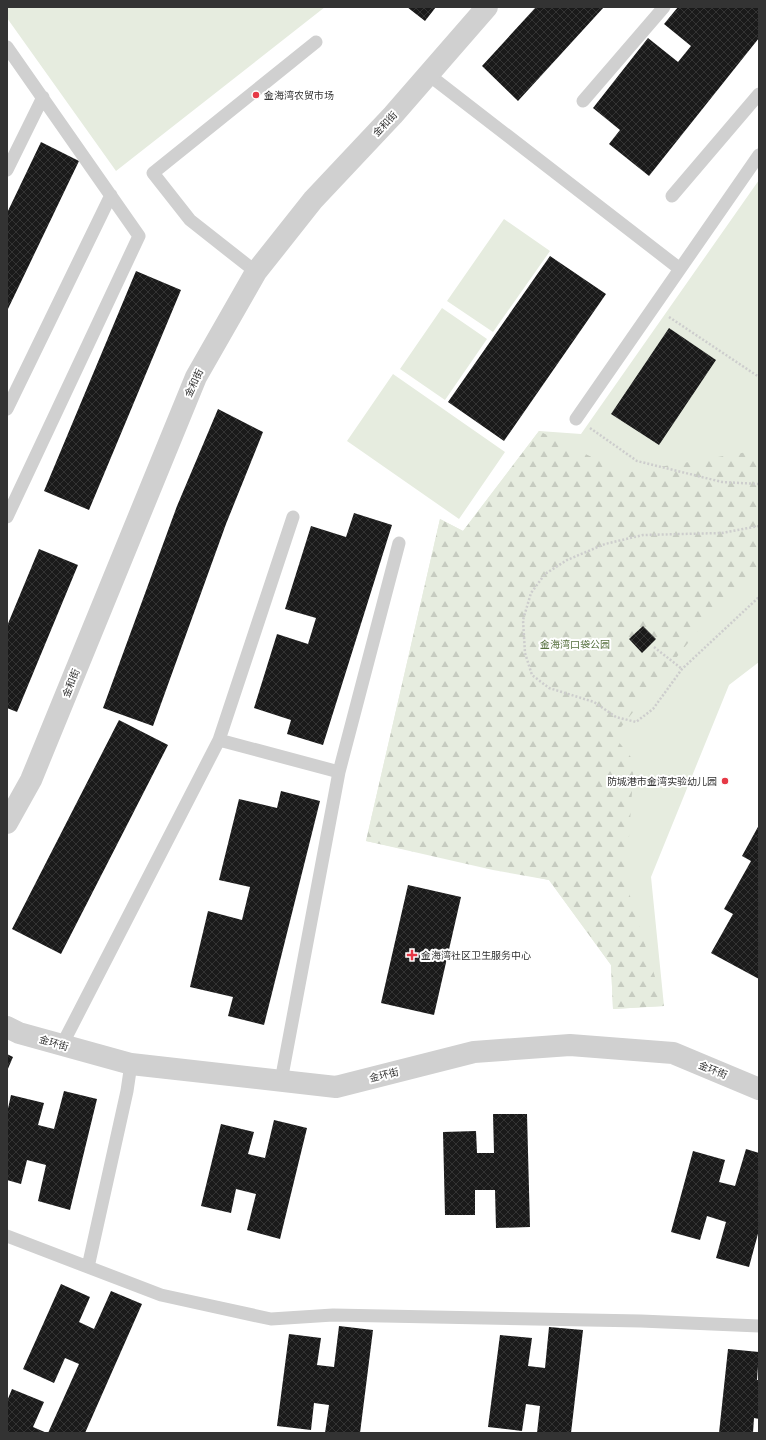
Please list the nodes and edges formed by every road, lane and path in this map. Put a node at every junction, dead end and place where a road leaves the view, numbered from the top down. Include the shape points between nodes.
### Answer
1 (486, 7) edge
2 (664, 7) edge
3 (316, 42) dead end
4 (7, 47) edge
5 (429, 76) junction
6 (759, 94) edge
7 (43, 97) junction
8 (583, 101) dead end
9 (759, 155) edge
10 (7, 170) edge
11 (111, 195) junction
12 (672, 196) dead end
13 (680, 269) junction
14 (256, 272) junction
15 (654, 307) junction
16 (759, 377) edge
17 (7, 408) edge
18 (576, 419) joint
19 (759, 484) edge
20 (7, 517) edge
21 (293, 517) dead end
22 (759, 526) edge
23 (399, 543) dead end
24 (759, 597) edge
25 (654, 647) dead end
26 (682, 669) junction
27 (219, 740) junction
28 (339, 772) junction
29 (7, 824) edge
30 (7, 1027) edge
31 (62, 1045) junction
32 (130, 1064) junction
33 (281, 1081) junction
34 (759, 1089) edge
35 (7, 1236) edge
36 (88, 1267) junction
37 (759, 1326) edge

1 - 5 street, 金和街
2 - 8 lane
3 - 14 lane via 153,173 190,220
4 - 7 lane
5 - 13 lane
5 - 14 street, 金和街 via 313,200
6 - 12 lane
7 - 10 lane
7 - 11 lane
9 - 13 lane
11 - 17 lane
11 - 20 lane via 139,236
13 - 15 lane
14 - 29 street, 金和街 via 196,377 31,780
15 - 16 path
15 - 18 lane
18 - 19 path via 637,460 722,482
21 - 27 lane
22 - 26 path via 722,532 643,535 605,544 567,560 545,574 530,593 523,620 525,653 532,675 549,688 594,702 616,717 636,722 653,709
23 - 28 lane
24 - 26 path
25 - 26 path
27 - 28 lane
27 - 31 lane
28 - 33 lane
30 - 31 street, 金环街
31 - 32 street, 金环街
32 - 33 street, 金环街
32 - 36 lane via 127,1091
33 - 34 street, 金环街 via 336,1087 474,1052 570,1044 673,1053
35 - 36 lane
36 - 37 lane via 161,1295 271,1319 333,1315

